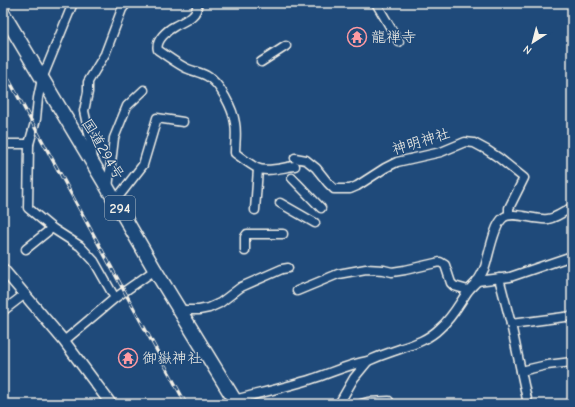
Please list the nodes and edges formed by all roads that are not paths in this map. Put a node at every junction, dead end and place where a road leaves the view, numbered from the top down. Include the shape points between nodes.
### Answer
1 (73, 3) edge
2 (127, 3) edge
3 (197, 3) edge
4 (376, 3) edge
5 (3, 13) edge
6 (399, 42) dead end
7 (286, 46) dead end
8 (261, 62) dead end
9 (42, 79) junction
10 (144, 90) dead end
11 (183, 122) dead end
12 (3, 144) edge
13 (29, 144) junction
14 (94, 165) junction
15 (258, 168) junction
16 (292, 178) dead end
17 (108, 188) junction
18 (115, 201) junction
19 (280, 203) dead end
20 (572, 207) edge
21 (321, 208) dead end
22 (255, 210) dead end
23 (509, 215) junction
24 (315, 222) dead end
25 (52, 228) junction
26 (283, 234) dead end
27 (26, 249) dead end
28 (245, 251) dead end
29 (572, 257) edge
30 (288, 268) dead end
31 (3, 269) edge
32 (155, 270) junction
33 (499, 278) junction
34 (478, 281) junction
35 (468, 290) junction
36 (297, 291) dead end
37 (24, 294) junction
38 (115, 298) junction
39 (180, 310) junction
40 (3, 311) edge
41 (572, 316) edge
42 (511, 324) junction
43 (64, 342) junction
44 (368, 361) junction
45 (572, 362) edge
46 (521, 372) junction
47 (389, 401) dead end
48 (235, 402) edge
49 (111, 404) edge
50 (339, 404) edge
51 (361, 404) edge
52 (528, 404) edge

1 - 9 street
2 - 14 street via 122,9 105,54 88,82 84,111
3 - 15 street via 198,7 193,14 171,28 161,39 158,50 185,68 214,80 227,98 236,123 235,153
4 - 6 street
5 - 9 highway, 国道294号 / 294
7 - 8 street
9 - 13 street
9 - 14 highway, 国道294号 / 294
10 - 17 street via 127,106 114,138
11 - 18 street via 156,118 143,165
12 - 13 street
13 - 25 street via 28,208
14 - 17 highway, 国道294号 / 294
15 - 22 street
15 - 23 street, 神明神社 via 268,170 306,160 328,184 334,189 341,190 356,186 397,162 441,152 464,142 474,143 499,158 524,178 509,208
16 - 21 street
17 - 18 highway, 国道294号 / 294
18 - 32 highway, 国道294号 / 294
19 - 24 street
20 - 23 street via 548,220
23 - 34 street via 500,221
25 - 27 street
25 - 38 street via 80,246 94,261
26 - 28 street via 247,234
29 - 33 street via 510,277
30 - 39 street via 241,287 209,308
31 - 37 street
32 - 38 street
32 - 39 highway, 国道294号 / 294
33 - 34 street
33 - 42 street
34 - 35 street
35 - 36 street via 454,286 445,265 440,262 392,272 366,269 338,274
35 - 44 street via 451,316 432,335
37 - 40 street
37 - 43 street
38 - 43 street
39 - 48 highway, 国道294号 / 294
41 - 42 street
42 - 46 street
43 - 49 street
44 - 48 street
44 - 50 street via 354,378
45 - 46 street
46 - 52 street
47 - 51 street

